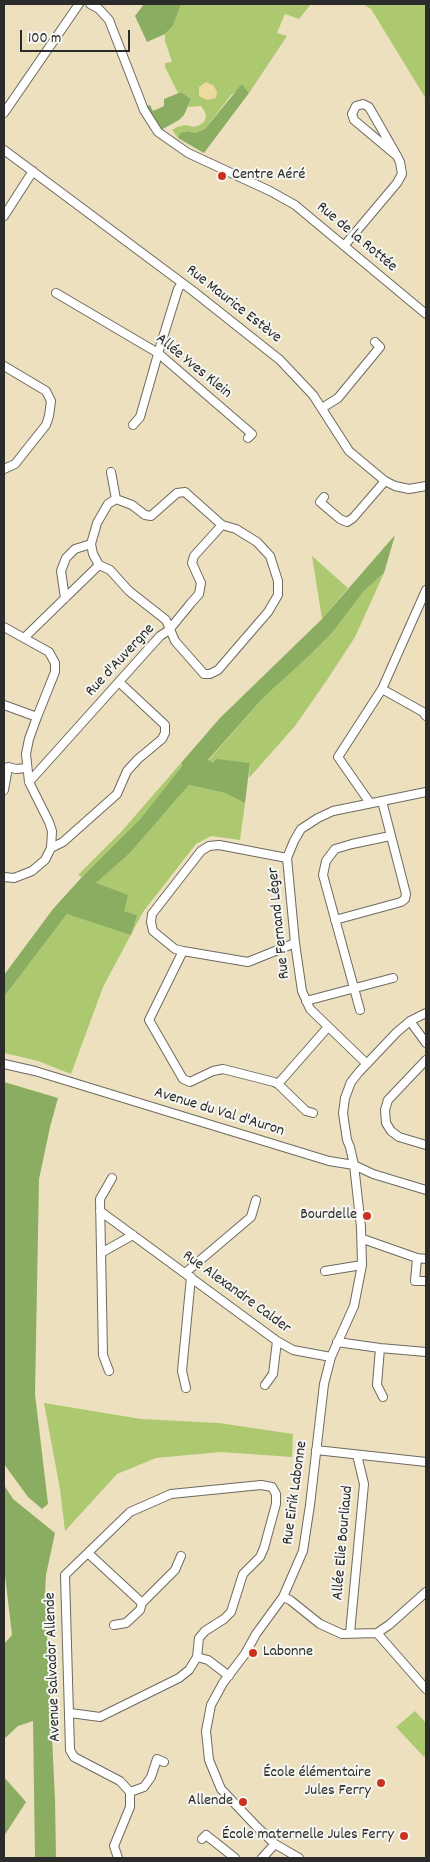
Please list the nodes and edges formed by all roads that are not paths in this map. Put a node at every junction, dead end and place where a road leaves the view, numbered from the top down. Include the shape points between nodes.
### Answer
1 (80, 4) edge
2 (90, 4) edge
3 (4, 113) edge
4 (4, 150) edge
5 (397, 156) junction
6 (33, 171) junction
7 (4, 216) edge
8 (344, 246) junction
9 (182, 283) junction
10 (56, 293) dead end
11 (426, 314) edge
12 (374, 342) dead end
13 (158, 353) junction
14 (4, 366) edge
15 (322, 408) junction
16 (134, 425) dead end
17 (248, 438) dead end
18 (4, 469) edge
19 (112, 472) dead end
20 (384, 481) junction
21 (426, 486) edge
22 (324, 497) dead end
23 (116, 499) junction
24 (222, 525) junction
25 (91, 544) junction
26 (99, 564) junction
27 (426, 590) edge
28 (65, 598) junction
29 (4, 627) edge
30 (169, 630) junction
31 (24, 638) junction
32 (119, 682) junction
33 (382, 689) junction
34 (4, 705) edge
35 (426, 716) edge
36 (37, 717) junction
37 (6, 767) edge
38 (26, 768) junction
39 (29, 782) junction
40 (4, 790) edge
41 (426, 792) edge
42 (382, 801) junction
43 (370, 803) junction
44 (390, 836) junction
45 (51, 848) junction
46 (287, 858) junction
47 (4, 877) edge
48 (335, 920) junction
49 (295, 943) junction
50 (183, 951) junction
51 (394, 978) dead end
52 (354, 989) junction
53 (306, 1001) junction
54 (360, 1010) dead end
55 (426, 1013) edge
56 (410, 1021) junction
57 (328, 1027) junction
58 (426, 1043) edge
59 (426, 1060) edge
60 (4, 1064) edge
61 (367, 1064) junction
62 (278, 1084) junction
63 (313, 1113) dead end
64 (426, 1145) edge
65 (354, 1166) junction
66 (112, 1178) dead end
67 (426, 1190) edge
68 (256, 1200) dead end
69 (100, 1211) junction
70 (132, 1235) junction
71 (363, 1239) junction
72 (101, 1253) junction
73 (417, 1258) junction
74 (426, 1260) edge
75 (362, 1265) junction
76 (325, 1271) dead end
77 (188, 1275) junction
78 (426, 1281) edge
79 (277, 1341) junction
80 (337, 1342) junction
81 (380, 1348) junction
82 (426, 1352) edge
83 (331, 1357) junction
84 (109, 1371) dead end
85 (264, 1385) dead end
86 (186, 1388) dead end
87 (383, 1397) dead end
88 (316, 1450) junction
89 (358, 1455) junction
90 (426, 1462) edge
91 (88, 1552) junction
92 (181, 1556) dead end
93 (426, 1592) edge
94 (283, 1597) junction
95 (142, 1603) junction
96 (114, 1625) dead end
97 (350, 1633) junction
98 (377, 1633) junction
99 (197, 1657) junction
100 (229, 1676) junction
101 (426, 1689) edge
102 (70, 1713) junction
103 (164, 1762) dead end
104 (130, 1792) junction
105 (202, 1839) dead end
106 (275, 1844) junction
107 (118, 1858) edge
108 (235, 1858) edge
109 (262, 1858) edge
110 (298, 1858) edge

1 - 3 street
2 - 8 street, Rue de la Rottée via 109,20 144,110 158,132 188,153 295,205
4 - 6 street, Rue Maurice Estève
5 - 5 street via 354,120 352,114 356,106 363,104 368,107
5 - 8 street via 402,168 400,178
6 - 7 street
6 - 9 street, Rue Maurice Estève
8 - 11 street, Rue de la Rottée
9 - 13 street
9 - 15 street, Rue Maurice Estève via 280,360
10 - 13 street, Allée Yves Klein
12 - 15 street via 380,346 338,398
13 - 16 street via 140,417
13 - 17 street, Allée Yves Klein via 252,434
14 - 18 street via 46,391 51,401 46,425 15,464
15 - 20 street, Rue Maurice Estève via 349,451
19 - 23 street
20 - 21 street, Rue Maurice Estève via 409,489
20 - 22 street via 347,522 320,502
23 - 24 street, Rue d'Auvergne via 151,516 177,493 186,492
23 - 25 street via 108,504 97,523
24 - 30 street via 194,556 192,563 201,583 198,594
24 - 30 street, Rue d'Auvergne via 236,529 270,556 278,581 278,595 268,612 218,670 210,674 204,674
25 - 26 street
25 - 28 street via 75,549 66,558 61,571
26 - 28 street
26 - 30 street via 166,620
27 - 33 street
28 - 31 street
29 - 31 street
30 - 32 street, Rue d'Auvergne
31 - 36 street via 49,652 55,664 53,679
32 - 39 street, Rue d'Auvergne
32 - 45 street via 165,725 165,733 128,771 117,794 63,842
33 - 35 street
33 - 43 street via 338,757
34 - 36 street
36 - 38 street via 29,739
37 - 38 street
37 - 40 street
38 - 39 street
39 - 45 street via 49,822
41 - 42 street, Rue Fernand Léger
42 - 43 street, Rue Fernand Léger
42 - 44 street
43 - 46 street, Rue Fernand Léger via 333,811 312,821 301,829
44 - 48 street via 335,849 326,861 323,875
44 - 48 street via 405,898 402,902
45 - 47 street via 45,860 32,871 14,878
46 - 49 street, Rue Fernand Léger
46 - 50 street via 219,845 201,851 152,914 153,931 175,949
48 - 52 street
49 - 50 street via 248,962
49 - 53 street, Rue Fernand Léger
50 - 62 street via 149,1020 182,1080 190,1082 223,1069
51 - 52 street
52 - 53 street
52 - 54 street
53 - 57 street, Rue Fernand Léger
55 - 56 street, Rue Eirik Labonne
56 - 58 street
56 - 61 street, Rue Eirik Labonne
57 - 61 street, Rue Fernand Léger
57 - 62 street
59 - 64 street via 388,1100 385,1110 386,1123 391,1131 399,1137
60 - 65 street, Avenue du Val d'Auron via 35,1070
61 - 65 street, Rue Eirik Labonne via 351,1082 343,1113
62 - 63 street via 306,1111
65 - 67 street, Avenue du Val d'Auron
65 - 71 street, Rue Eirik Labonne
66 - 69 street via 100,1199
68 - 77 street via 251,1218
69 - 70 street, Rue Alexandre Calder
69 - 72 street
70 - 72 street
70 - 77 street, Rue Alexandre Calder
71 - 73 street
71 - 75 street, Rue Eirik Labonne
72 - 84 street via 103,1355
73 - 74 street
73 - 78 street via 415,1281
75 - 76 street
75 - 80 street, Rue Eirik Labonne via 354,1306
77 - 79 street, Rue Alexandre Calder
77 - 86 street via 182,1371
79 - 83 street, Rue Alexandre Calder via 293,1350
79 - 85 street via 273,1374
80 - 81 street
80 - 83 street, Rue Eirik Labonne
81 - 82 street
81 - 87 street via 377,1385
83 - 88 street, Rue Eirik Labonne via 324,1384
88 - 89 street
88 - 94 street, Rue Eirik Labonne via 303,1551
89 - 90 street
89 - 97 street, Allée Elie Bourliaud via 364,1484
91 - 95 street
91 - 99 street, Avenue Salvador Allende via 130,1512 172,1494 261,1485 272,1487 276,1504 264,1548 244,1574 231,1612 199,1638
91 - 102 street, Avenue Salvador Allende via 65,1575
92 - 95 street via 175,1570
93 - 98 street
94 - 97 street via 320,1624 342,1634
94 - 100 street, Rue Eirik Labonne
95 - 96 street via 140,1610 126,1623
97 - 98 street
98 - 101 street
99 - 100 street via 208,1660
99 - 102 street via 190,1670 179,1678 100,1716
100 - 106 street, Rue Eirik Labonne via 211,1705 206,1731 209,1760 221,1789
102 - 104 street, Avenue Salvador Allende via 70,1750 74,1757 120,1781
103 - 104 street via 157,1760 144,1787
104 - 107 street via 130,1807 114,1846
105 - 108 street via 206,1835
106 - 109 street
106 - 110 street, Rue Eirik Labonne

